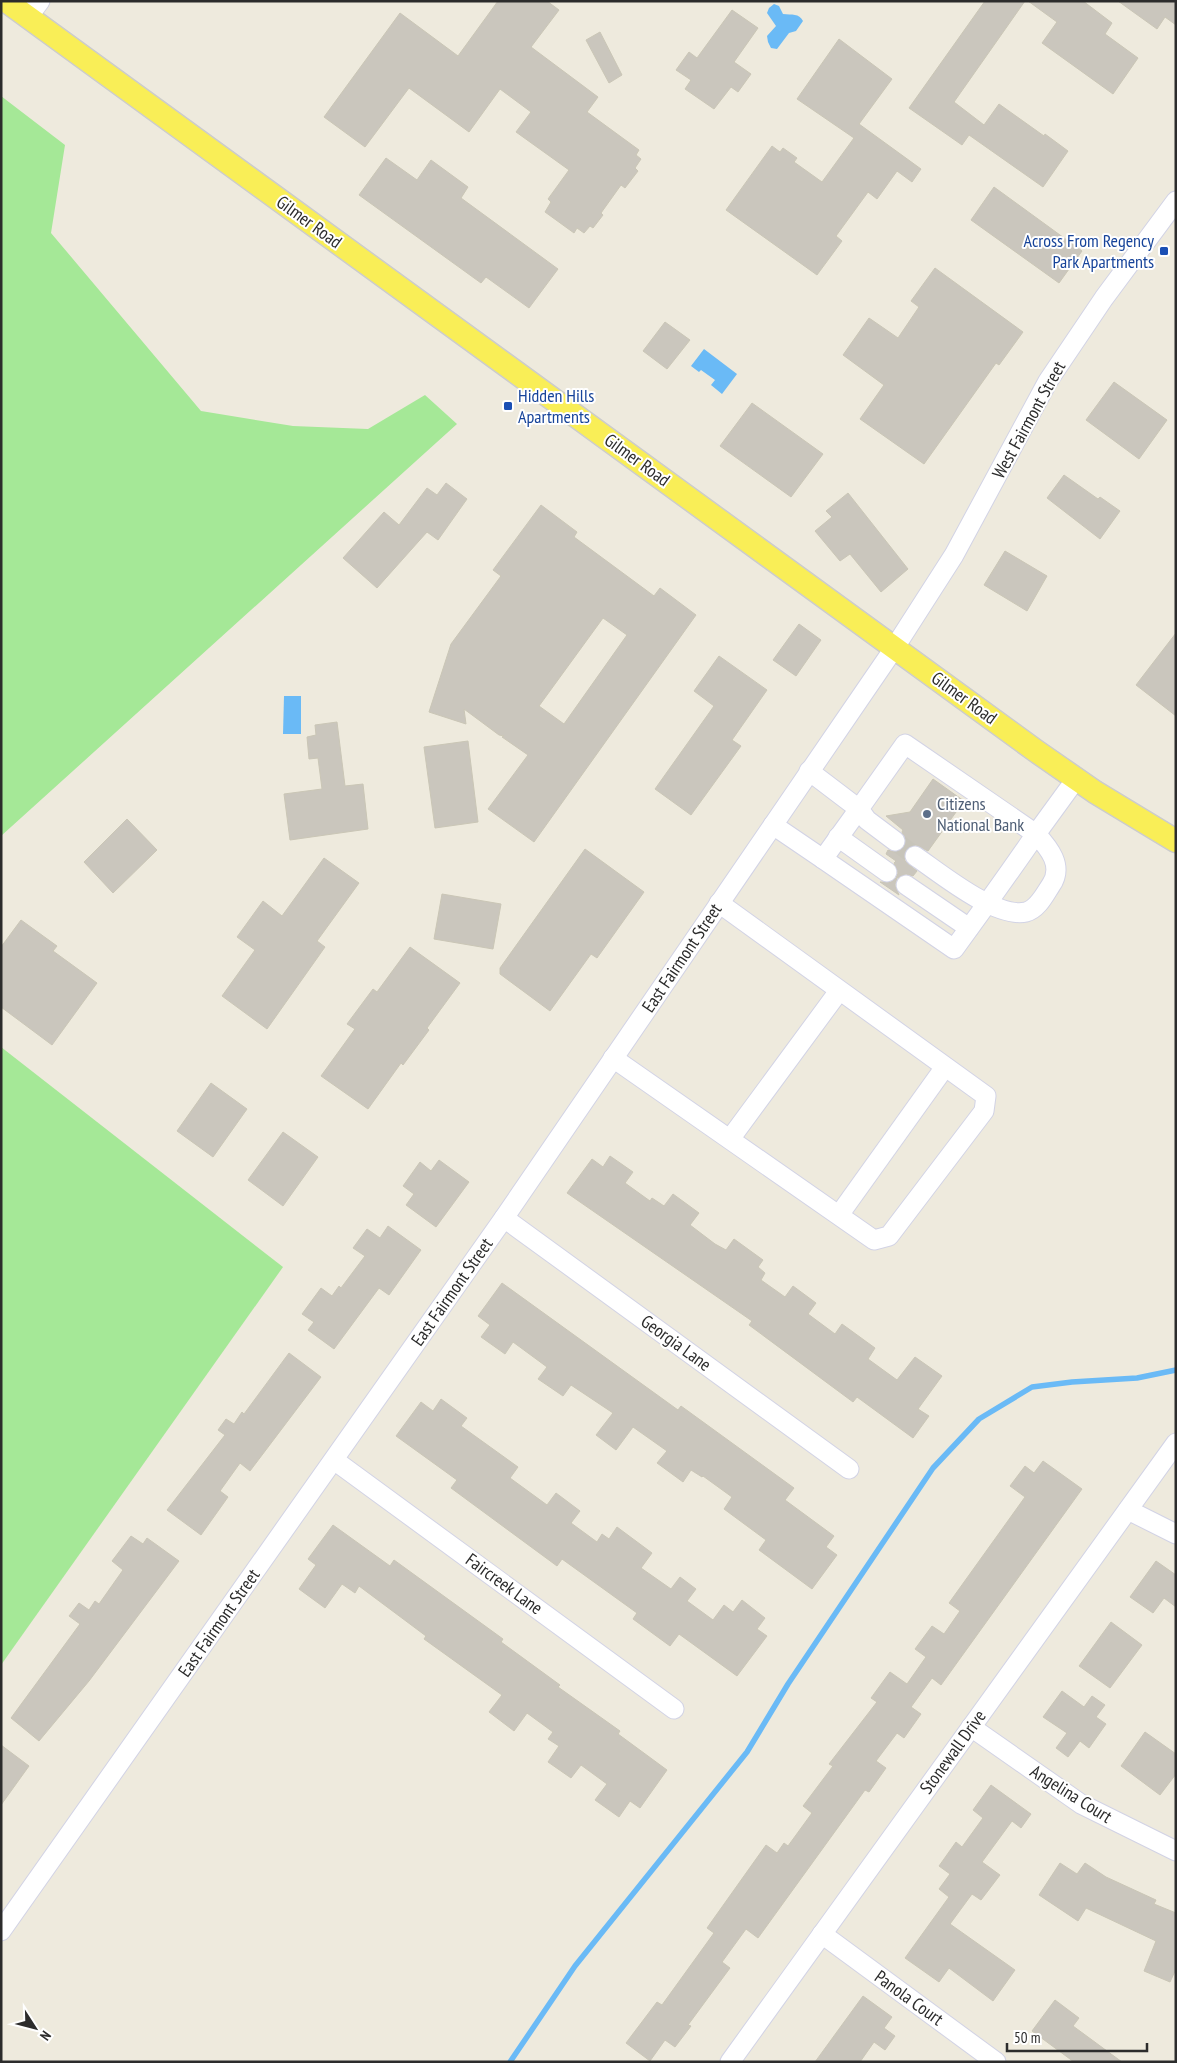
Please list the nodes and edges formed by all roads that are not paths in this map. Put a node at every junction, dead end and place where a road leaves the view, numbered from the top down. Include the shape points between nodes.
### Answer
1 (6, 1) edge
2 (34, 9) edge
3 (1176, 201) edge
4 (895, 647) junction
5 (809, 771) junction
6 (1076, 779) junction
7 (859, 808) junction
8 (773, 825) junction
9 (1036, 834) junction
10 (838, 837) junction
11 (895, 841) tunnel mouth
12 (1176, 841) edge
13 (915, 856) tunnel mouth
14 (823, 858) junction
15 (888, 872) dead end
16 (906, 885) dead end
17 (719, 903) junction
18 (986, 904) junction
19 (969, 928) junction
20 (840, 990) junction
21 (613, 1058) junction
22 (946, 1067) junction
23 (730, 1140) junction
24 (839, 1215) junction
25 (504, 1218) junction
26 (1176, 1443) edge
27 (334, 1460) junction
28 (849, 1469) dead end
29 (1128, 1510) junction
30 (1176, 1534) edge
31 (674, 1709) dead end
32 (971, 1727) junction
33 (1176, 1851) edge
34 (1, 1931) edge
35 (822, 1934) junction
36 (730, 2062) edge
37 (996, 2062) edge

1 - 2 main road, Gilmer Road
2 - 4 main road, Gilmer Road
3 - 4 street, West Fairmont Street via 1104,298 1048,382 967,534
4 - 5 street, East Fairmont Street
4 - 6 main road, Gilmer Road
5 - 7 street
5 - 8 street, East Fairmont Street
6 - 9 street
6 - 12 main road, Gilmer Road
7 - 9 street via 905,744
7 - 10 street
7 - 11 street via 867,820
8 - 14 street
8 - 17 street, East Fairmont Street
9 - 18 street
9 - 18 street via 1051,850 1055,862 1054,880 1037,906 1027,912 1016,912
10 - 14 street
10 - 15 street
13 - 18 street
14 - 19 street via 954,949
16 - 19 street
17 - 20 street
17 - 21 street, East Fairmont Street
18 - 19 street
20 - 22 street
20 - 23 street
21 - 23 street
21 - 25 street, East Fairmont Street
22 - 24 street
22 - 24 street via 986,1096 984,1111 890,1236 874,1240
23 - 24 street
25 - 27 street, East Fairmont Street
25 - 28 street, Georgia Lane
26 - 29 street, Stonewall Drive
27 - 31 street, Faircreek Lane
27 - 34 street, East Fairmont Street
29 - 30 street
29 - 32 street, Stonewall Drive
32 - 33 street, Angelina Court via 1081,1804
32 - 35 street, Stonewall Drive
35 - 36 street, Stonewall Drive
35 - 37 street, Panola Court

